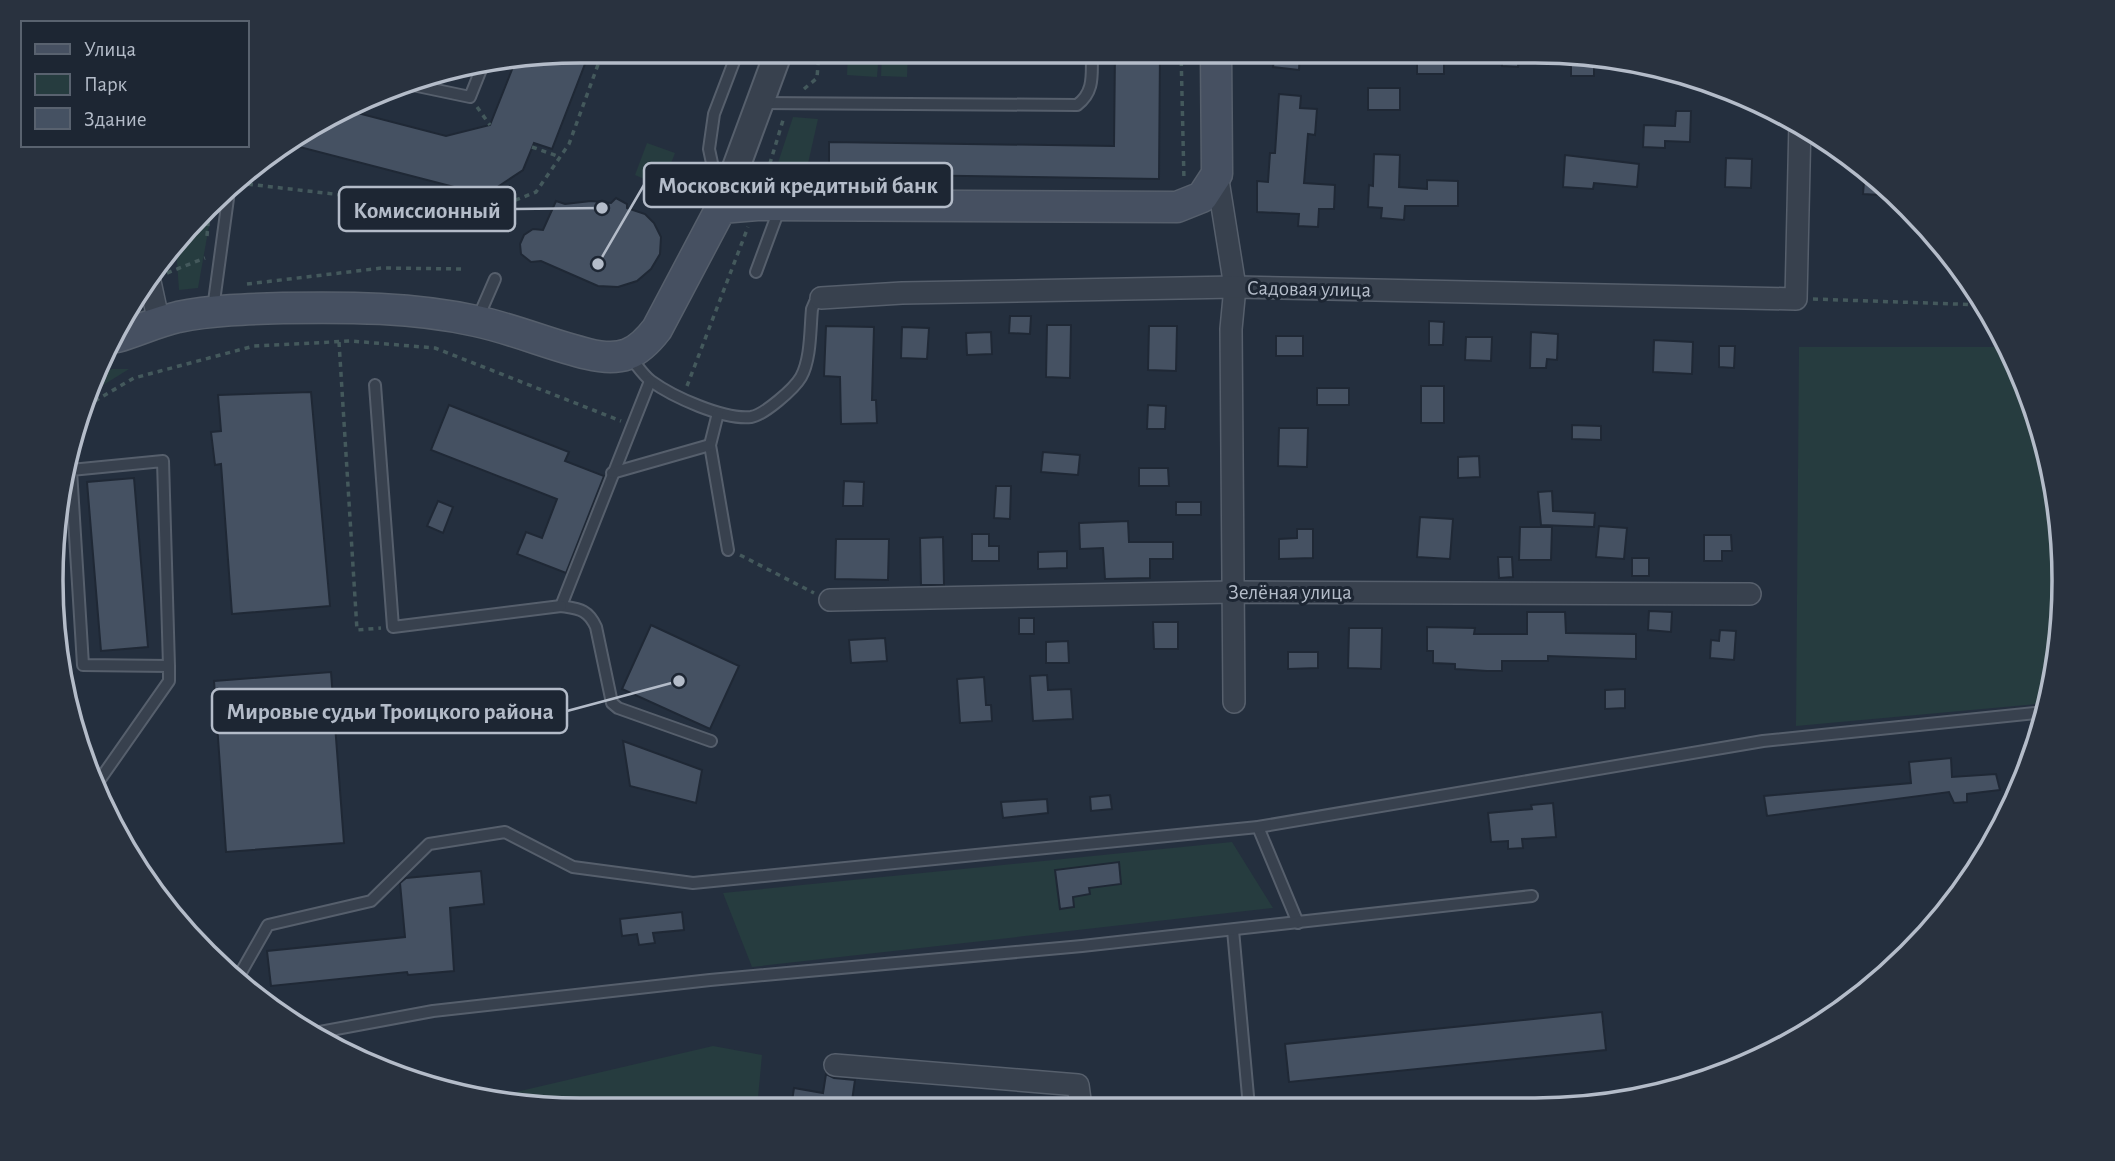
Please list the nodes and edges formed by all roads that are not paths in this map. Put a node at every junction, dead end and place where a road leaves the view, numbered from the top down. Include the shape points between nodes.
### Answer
1 (733, 63) edge
2 (774, 63) edge
3 (1092, 63) edge
4 (1216, 63) edge
5 (480, 73) edge
6 (424, 87) edge
7 (759, 104) junction
8 (1800, 136) edge
9 (1217, 174) junction
10 (227, 203) edge
11 (781, 205) junction
12 (721, 208) junction
13 (756, 272) dead end
14 (495, 279) dead end
15 (1235, 287) junction
16 (152, 291) edge
17 (821, 298) joint
18 (212, 313) junction
19 (477, 321) junction
20 (159, 323) junction
21 (126, 334) edge
22 (629, 355) junction
23 (650, 380) junction
24 (375, 385) dead end
25 (718, 413) junction
26 (710, 445) junction
27 (76, 470) edge
28 (612, 473) junction
29 (72, 486) edge
30 (729, 550) road end
31 (1232, 592) junction
32 (1750, 594) dead end
33 (830, 600) road end
34 (561, 606) junction
35 (169, 666) junction
36 (1234, 702) dead end
37 (2034, 713) edge
38 (711, 741) dead end
39 (101, 777) edge
40 (1258, 827) junction
41 (1532, 896) dead end
42 (1298, 923) junction
43 (1233, 930) junction
44 (241, 972) edge
45 (326, 1031) edge
46 (835, 1065) dead end
47 (1080, 1098) edge
48 (1248, 1098) edge

1 - 12 lane via 713,114 709,149
2 - 7 street
3 - 7 lane via 1091,88 1077,105
4 - 9 main road
5 - 6 lane via 470,97
7 - 12 street
8 - 15 street, Садовая улица via 1796,299
9 - 11 main road via 1202,197 1177,206
9 - 15 street
10 - 18 lane
11 - 12 main road
11 - 13 lane
12 - 22 main road via 657,329 644,346
14 - 19 lane
15 - 17 street, Садовая улица
15 - 31 street via 1231,329
16 - 20 street
17 - 25 lane via 812,309 805,366 793,387 761,414
18 - 19 main road via 354,306
18 - 20 main road
19 - 22 main road via 589,354
20 - 21 main road
22 - 23 lane
23 - 25 lane
23 - 28 lane
24 - 34 lane via 393,627
25 - 26 lane
26 - 28 lane
26 - 30 lane
27 - 35 lane via 163,461
28 - 34 lane
29 - 35 lane via 83,665
31 - 32 street, Зелёная улица
31 - 33 street, Зелёная улица
31 - 36 street
34 - 38 lane via 591,616 612,703
35 - 39 lane via 169,681
37 - 40 lane via 1763,741
40 - 42 lane
40 - 44 lane via 692,883 573,867 505,832 429,844 372,901 268,925
41 - 42 lane
42 - 43 lane
43 - 45 lane via 710,980 433,1011
43 - 48 lane
46 - 47 street via 1078,1084

